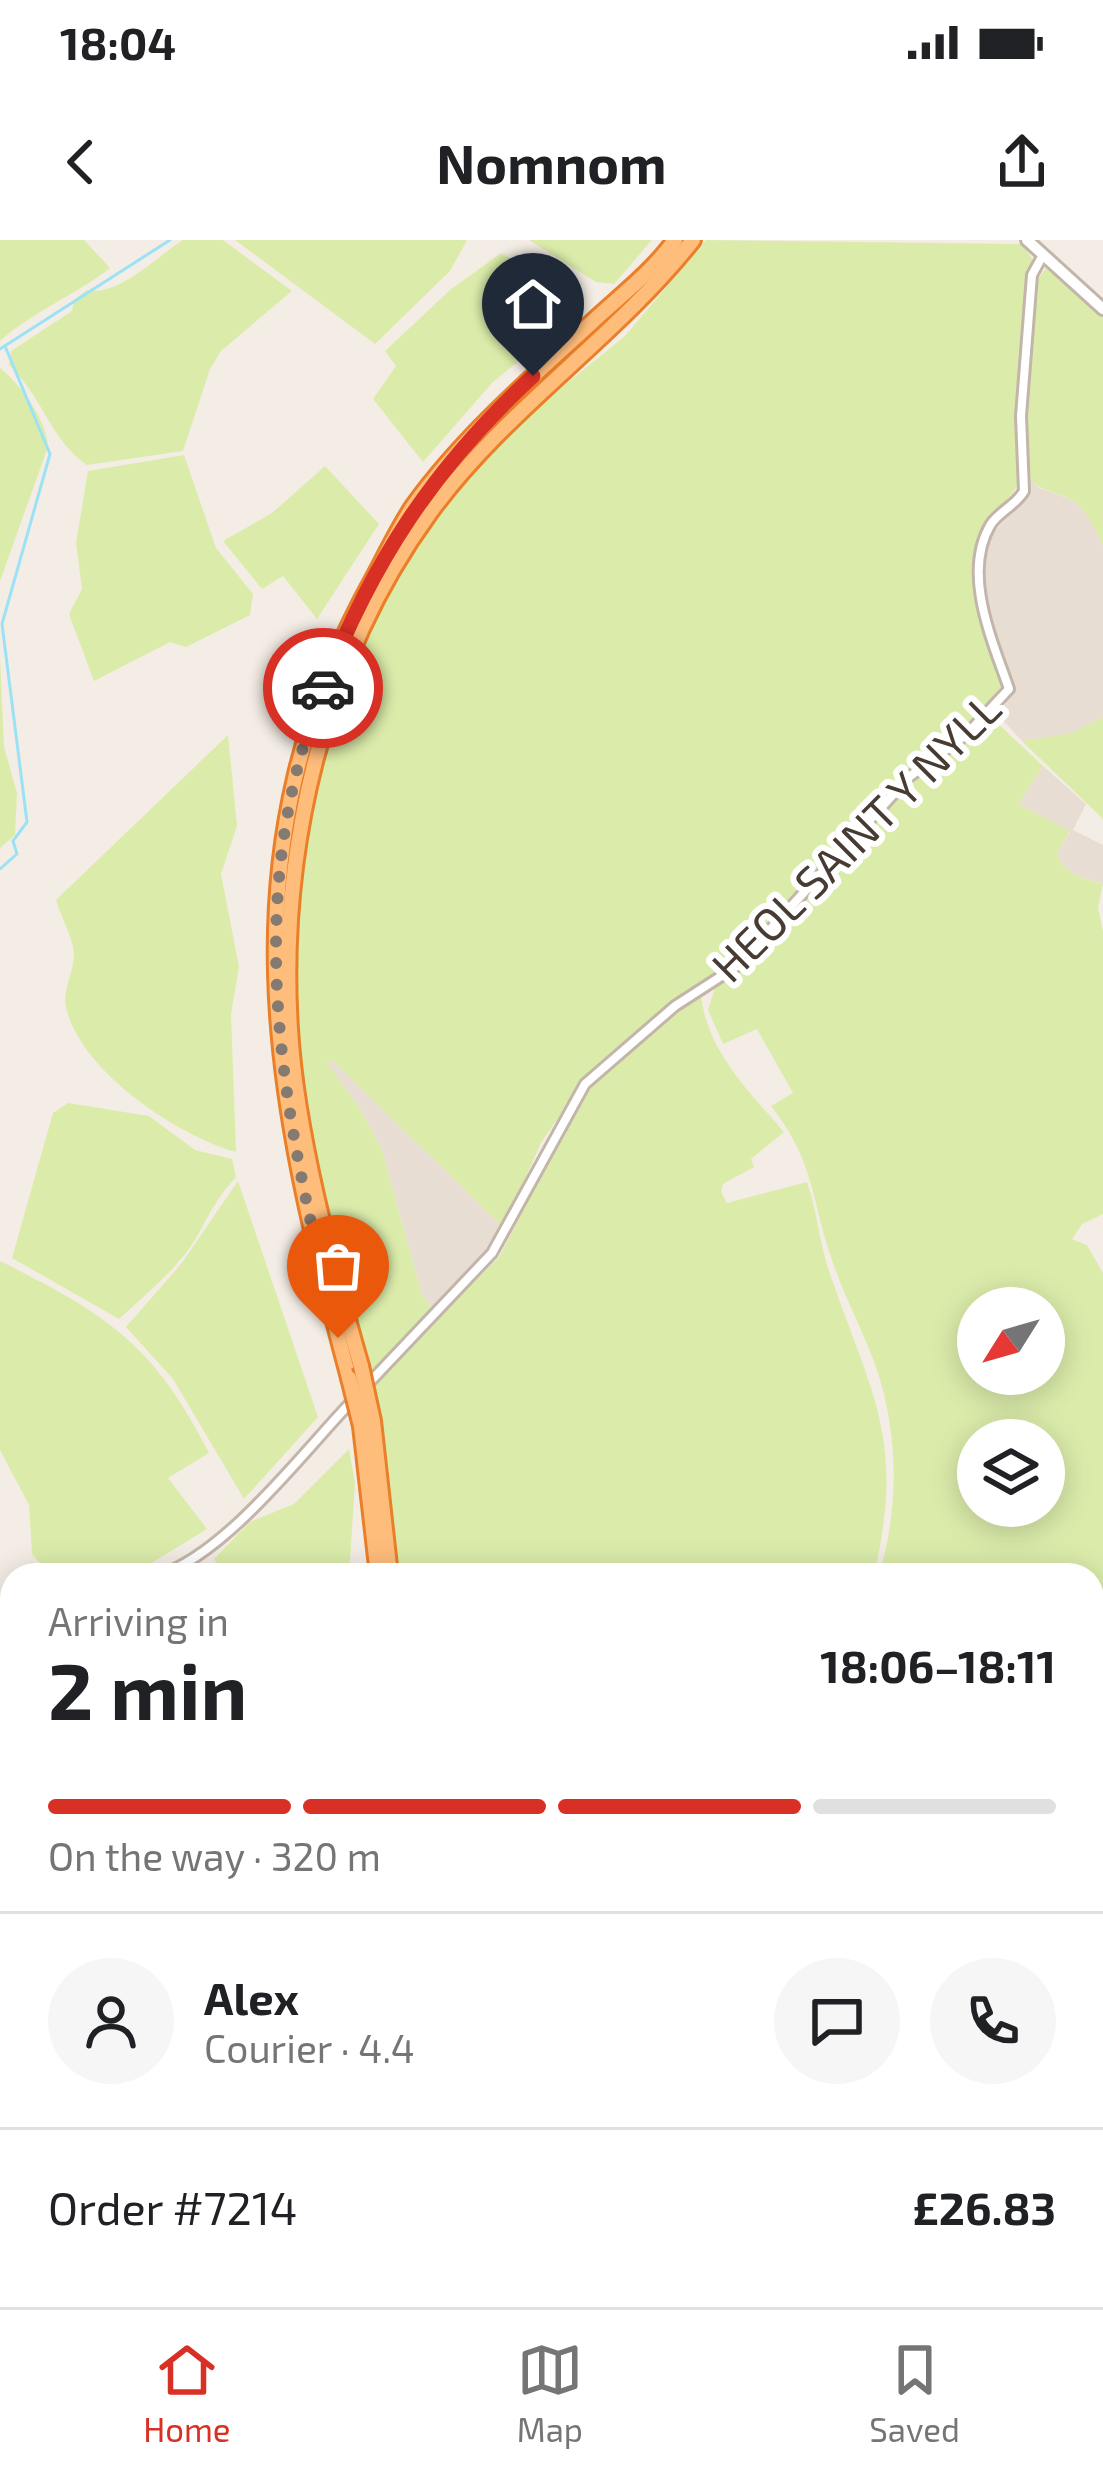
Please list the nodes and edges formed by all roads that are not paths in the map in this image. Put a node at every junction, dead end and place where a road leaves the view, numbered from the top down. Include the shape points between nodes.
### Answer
1 (675, 240) edge
2 (693, 240) edge
3 (1028, 240) edge
4 (1043, 256) junction
5 (1103, 309) edge
6 (367, 1424) junction
7 (189, 1563) edge
8 (376, 1563) edge
9 (388, 1563) edge

1 - 6 highway, bridge via 501,406 414,506 348,624 304,737 276,877 276,1024 300,1182
2 - 6 highway, bridge via 511,418 429,514 361,627 318,749 292,878 290,1031
3 - 4 street
4 - 5 street
4 - 7 street, HEOL SAINT Y NYLL via 1032,275 1024,369 1024,491 992,524 982,568 982,606 1009,689 967,734 909,777 737,966 675,1006 585,1084 492,1253
6 - 8 highway
6 - 9 highway

